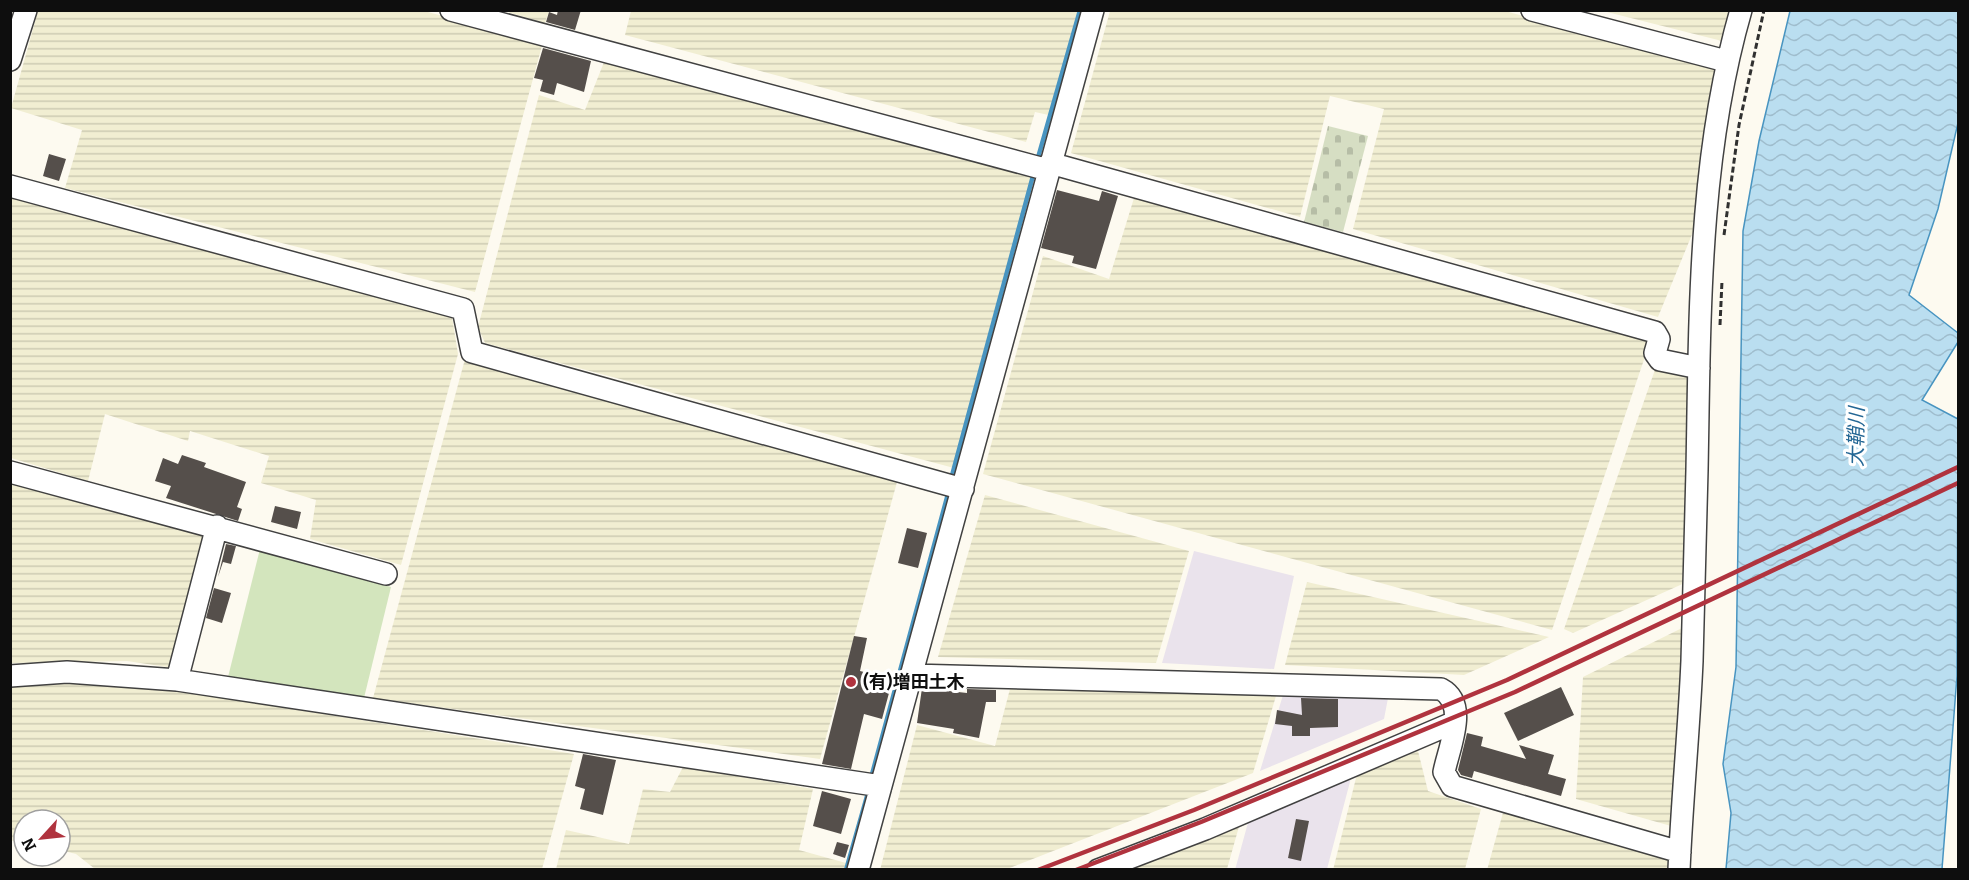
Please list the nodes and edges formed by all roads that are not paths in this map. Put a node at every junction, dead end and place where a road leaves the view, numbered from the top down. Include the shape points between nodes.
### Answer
1 (26, 10) edge
2 (451, 10) edge
3 (1093, 10) edge
4 (1532, 10) edge
5 (1741, 10) edge
6 (10, 60) edge
7 (1726, 62) junction
8 (1044, 166) junction
9 (10, 186) edge
10 (1699, 368) junction
11 (10, 472) edge
12 (954, 486) junction
13 (217, 526) junction
14 (386, 574) dead end
15 (911, 675) junction
16 (10, 676) edge
17 (177, 680) junction
18 (1455, 722) junction
19 (873, 785) junction
20 (1679, 861) edge
21 (858, 870) edge
22 (1098, 870) edge

1 - 6 street
2 - 8 street
3 - 8 street
4 - 7 street
5 - 7 street
7 - 10 street via 1707,199
8 - 10 street via 1655,332 1659,339 1655,353 1660,360
8 - 12 street via 965,472
9 - 12 street via 463,309 472,352
10 - 20 street via 1692,662
11 - 13 street
12 - 15 street
13 - 14 street
13 - 17 street
15 - 18 street via 1441,689 1450,694 1456,706
15 - 19 street
16 - 17 street via 67,672
17 - 19 street
18 - 20 street via 1444,772 1452,786
18 - 22 street via 1205,829
19 - 21 street

